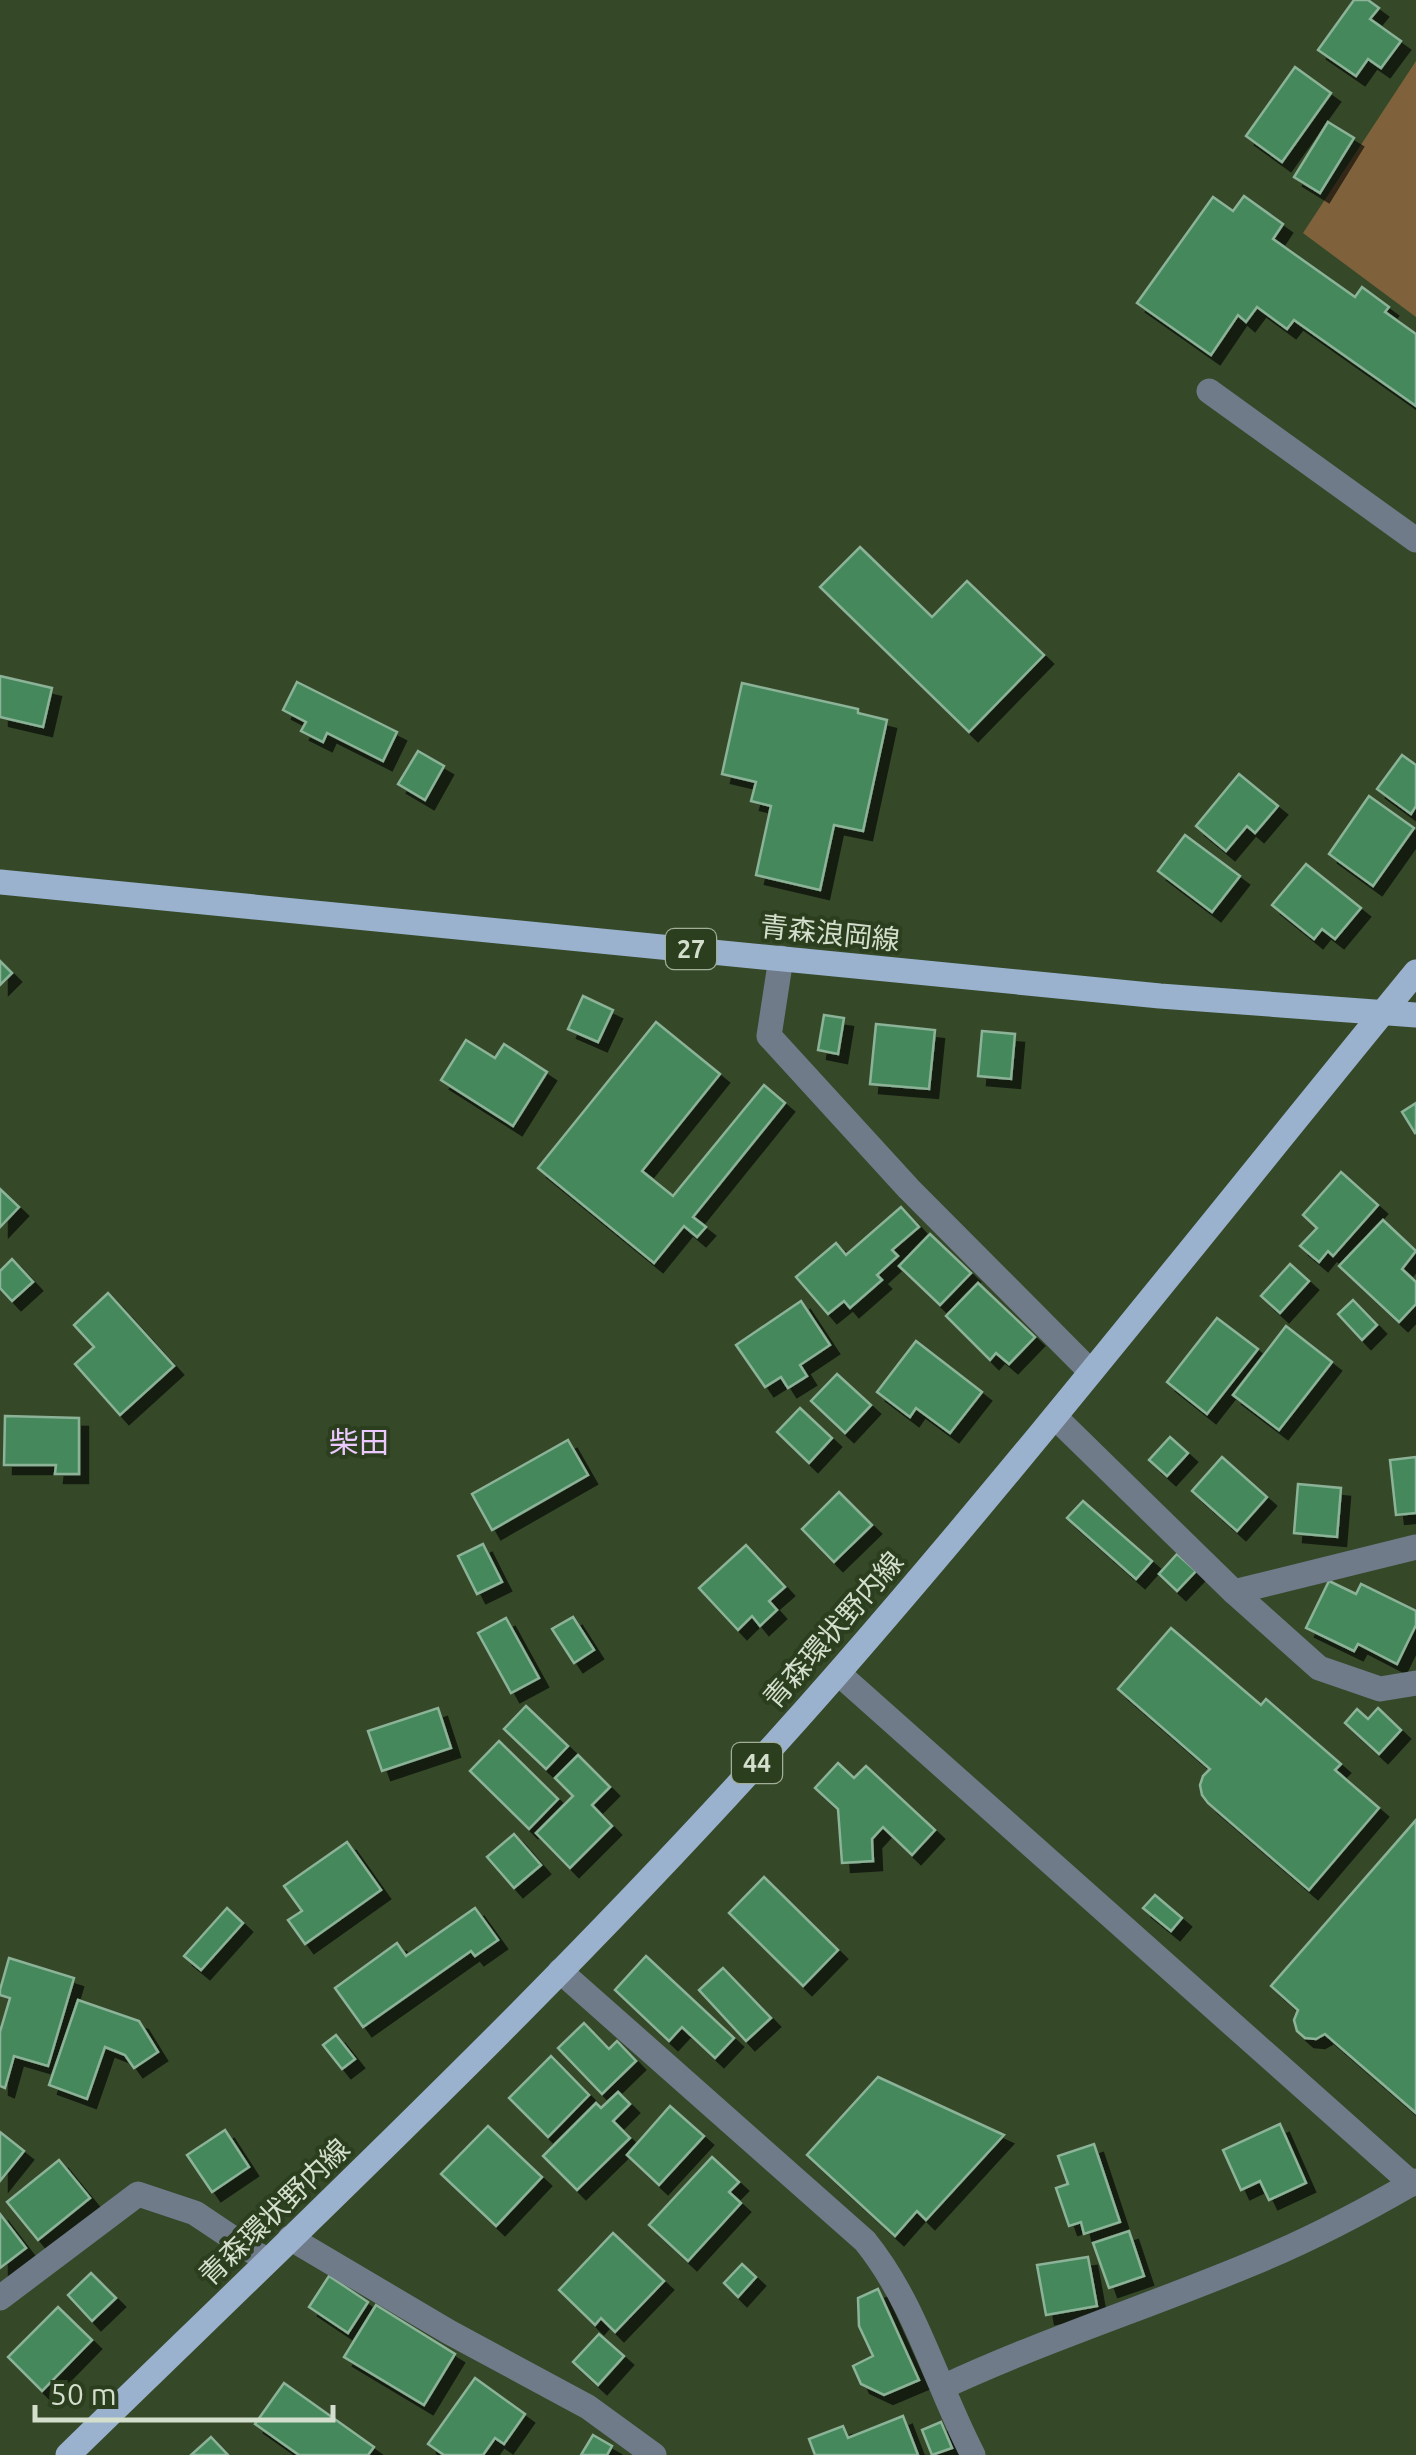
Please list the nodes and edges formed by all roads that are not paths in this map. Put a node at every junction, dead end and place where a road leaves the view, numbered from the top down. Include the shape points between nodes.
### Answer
1 (1209, 391) dead end
2 (1416, 540) edge
3 (0, 882) edge
4 (781, 958) junction
5 (1416, 972) edge
6 (1382, 1013) junction
7 (1416, 1015) edge
8 (1091, 1372) junction
9 (1055, 1417) junction
10 (1416, 1547) edge
11 (1234, 1592) junction
12 (838, 1673) junction
13 (1416, 1683) edge
14 (560, 1970) junction
15 (1414, 2183) edge
16 (290, 2238) junction
17 (267, 2261) junction
18 (0, 2298) edge
19 (943, 2388) junction
20 (68, 2455) edge
21 (654, 2455) edge
22 (973, 2455) edge

1 - 2 street
3 - 4 main road, 青森浪岡線 / 27
4 - 6 main road, 青森浪岡線 / 27
4 - 8 street via 769,1036
5 - 6 main road, 青森環状野内線
6 - 7 main road, 青森浪岡線 / 27
6 - 8 main road, 青森環状野内線 / 44
8 - 9 main road, 青森環状野内線 / 44
9 - 11 street
9 - 12 main road, 青森環状野内線 / 44
10 - 11 street
11 - 13 street via 1319,1668 1380,1689
12 - 14 main road, 青森環状野内線 / 44
12 - 15 street
14 - 16 main road, 青森環状野内線 / 44
14 - 19 street via 865,2241 901,2295
15 - 19 street via 1251,2264
16 - 17 main road, 青森環状野内線 / 44
16 - 21 street via 588,2407
17 - 18 street via 195,2214 138,2194
17 - 20 main road, 青森環状野内線 / 44
19 - 22 street

